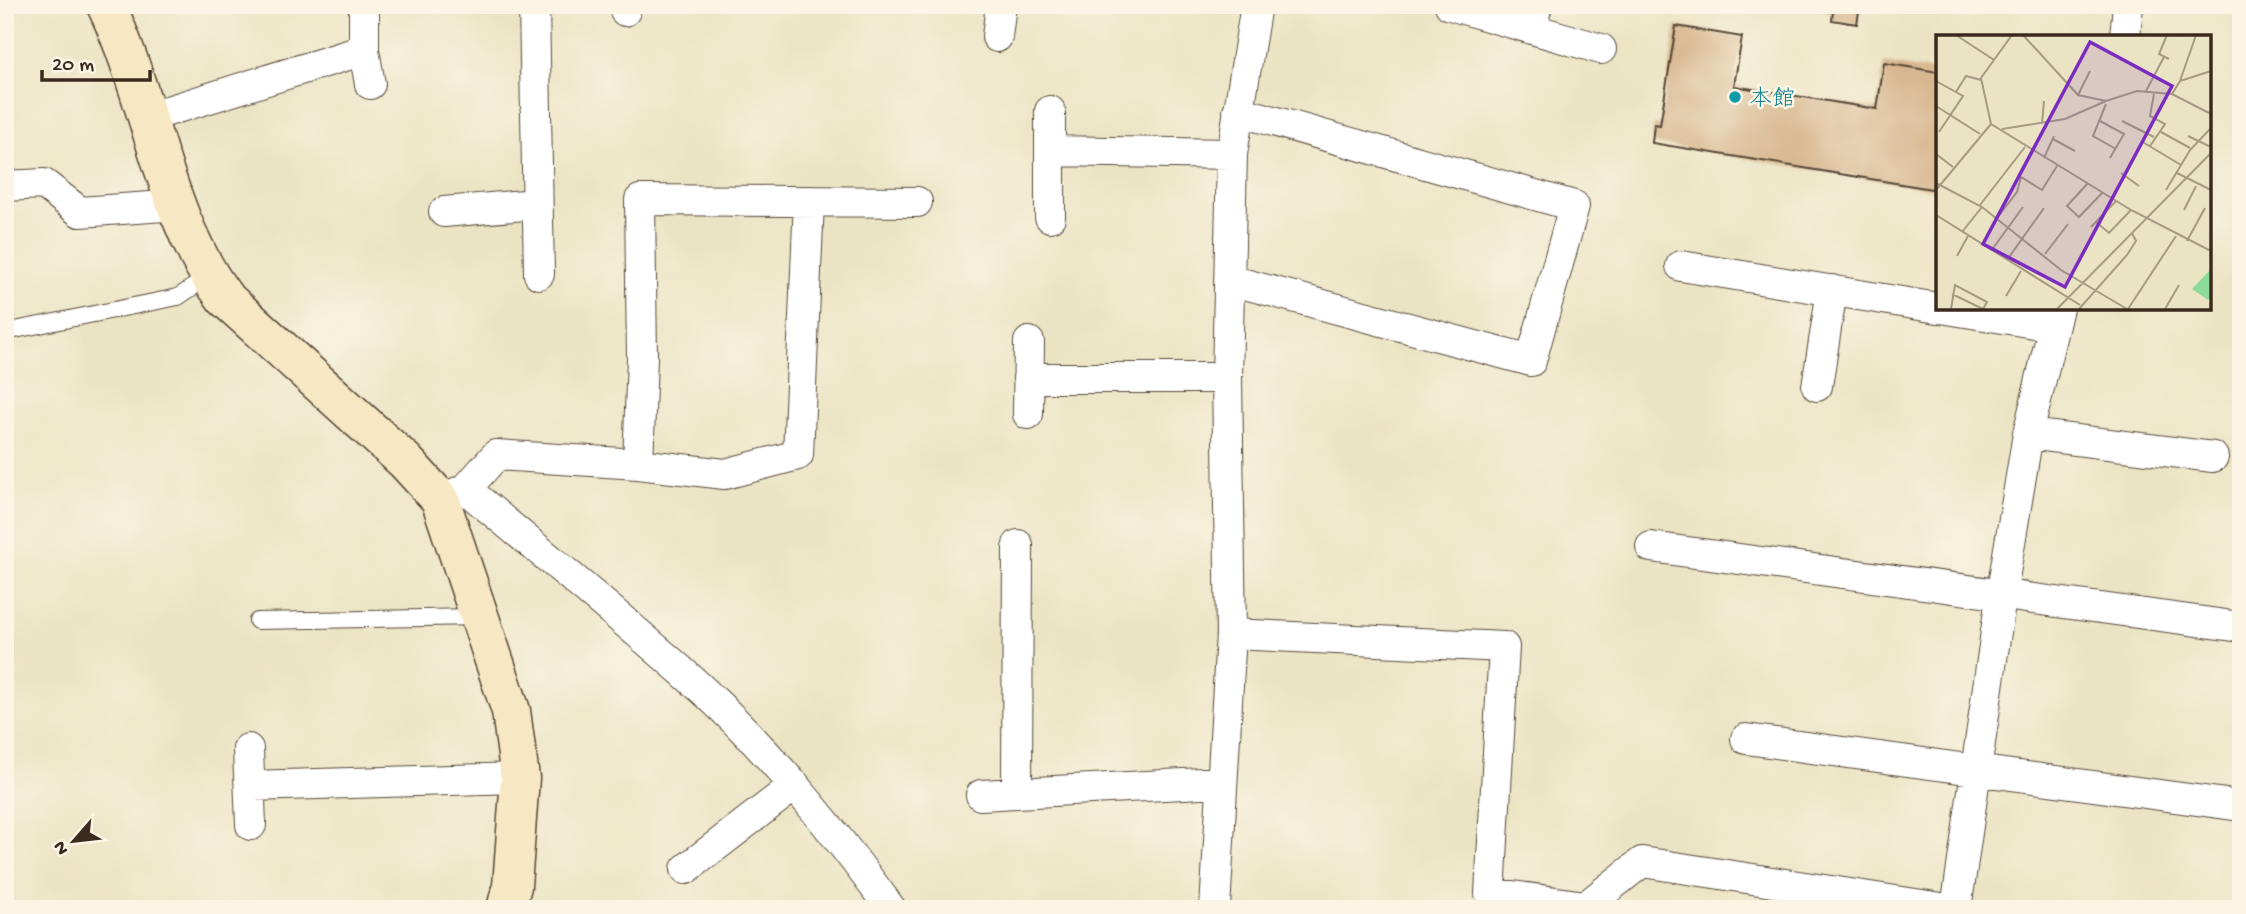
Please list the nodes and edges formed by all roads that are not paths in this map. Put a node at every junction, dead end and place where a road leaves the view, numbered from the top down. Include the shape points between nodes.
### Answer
1 (106, 5) edge
2 (363, 5) edge
3 (534, 5) edge
4 (1001, 5) edge
5 (1256, 5) edge
6 (1450, 5) edge
7 (2128, 5) edge
8 (1534, 17) edge
9 (2125, 35) edge
10 (997, 37) dead end
11 (1601, 49) dead end
12 (364, 50) junction
13 (370, 84) dead end
14 (1050, 111) dead end
15 (1238, 111) junction
16 (148, 117) junction
17 (1050, 151) junction
18 (1232, 154) junction
19 (5, 186) edge
20 (810, 201) junction
21 (917, 202) dead end
22 (536, 204) junction
23 (178, 205) junction
24 (444, 212) dead end
25 (1050, 216) dead end
26 (1681, 266) dead end
27 (539, 274) dead end
28 (208, 276) junction
29 (1230, 280) junction
30 (1832, 290) junction
31 (1936, 307) edge
32 (1965, 310) edge
33 (2055, 317) edge
34 (5, 332) edge
35 (1029, 342) dead end
36 (1028, 378) junction
37 (1227, 378) junction
38 (1817, 386) dead end
39 (1028, 414) dead end
40 (2028, 434) junction
41 (2213, 457) dead end
42 (638, 464) junction
43 (453, 494) junction
44 (1018, 545) dead end
45 (1651, 547) dead end
46 (2001, 597) junction
47 (481, 617) junction
48 (257, 621) dead end
49 (2241, 626) edge
50 (1231, 634) junction
51 (1746, 739) dead end
52 (248, 749) dead end
53 (1976, 771) junction
54 (520, 778) junction
55 (1220, 782) junction
56 (795, 785) junction
57 (250, 786) junction
58 (1017, 792) junction
59 (981, 795) dead end
60 (2241, 806) edge
61 (251, 825) dead end
62 (686, 869) dead end
63 (1489, 901) edge
64 (506, 909) edge
65 (891, 909) edge
66 (1215, 909) edge
67 (1948, 909) edge
68 (1956, 909) edge

1 - 16 street
2 - 12 street
3 - 22 street
4 - 10 street
5 - 15 street
6 - 8 street
7 - 9 street
8 - 11 street
12 - 13 street
12 - 16 street
14 - 17 street
15 - 18 street
15 - 29 street via 1574,206 1531,361
16 - 23 street
17 - 18 street
17 - 25 street
18 - 29 street
19 - 23 street via 44,184 80,212
20 - 21 street
20 - 42 street via 798,455 725,474
20 - 42 street via 640,200
22 - 24 street
22 - 27 street
23 - 28 street
26 - 30 street
28 - 34 lane via 178,297
28 - 43 street via 225,298 405,461
29 - 37 street
30 - 31 street
30 - 38 street
32 - 33 street
33 - 40 street
35 - 36 street
36 - 37 street
36 - 39 street
37 - 50 street
40 - 41 street
40 - 46 street
42 - 43 street via 496,455
43 - 47 street
43 - 56 street via 706,693
44 - 58 street
45 - 46 street
46 - 49 street
46 - 53 street
47 - 48 lane
47 - 54 street via 511,711
50 - 55 street
50 - 63 street via 1504,648
51 - 53 street
52 - 57 street
53 - 60 street
53 - 68 street
54 - 57 street
54 - 64 street via 512,886
55 - 58 street
55 - 66 street
56 - 62 street
56 - 65 street
57 - 61 street
58 - 59 street
63 - 67 street via 1586,906 1642,862

